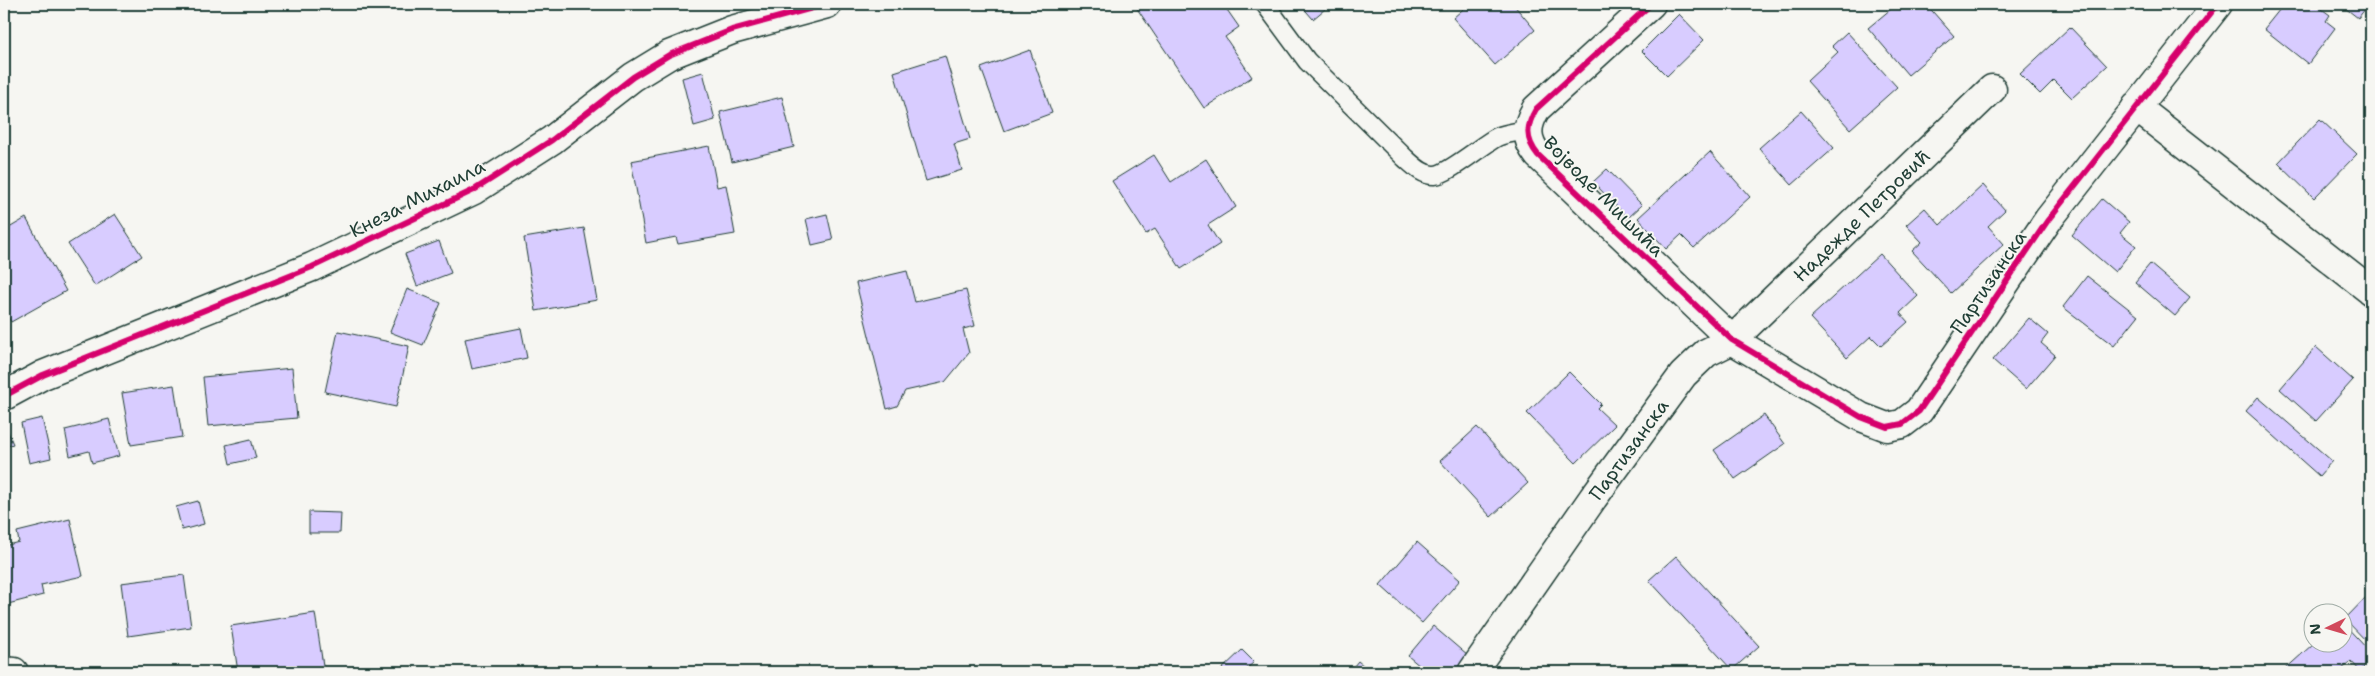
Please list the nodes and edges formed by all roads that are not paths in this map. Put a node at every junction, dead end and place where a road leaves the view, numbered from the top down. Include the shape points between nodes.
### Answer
1 (827, 4) edge
2 (1265, 4) edge
3 (1651, 4) edge
4 (2218, 4) edge
5 (1992, 89) dead end
6 (2136, 107) junction
7 (1527, 130) junction
8 (2371, 291) edge
9 (1732, 340) junction
10 (4, 396) edge
11 (4, 670) edge
12 (14, 672) edge
13 (1472, 672) edge

1 - 10 street, Кнеза Михаила via 732,30 669,54 633,77 552,140 474,190 312,267 43,375
2 - 7 lane via 1308,61 1422,172 1435,175 1450,169 1499,136
3 - 7 street, Војводе Мишића via 1536,109
4 - 6 street, Партизанска
5 - 9 street, Надежде Петровић
6 - 8 street
6 - 9 street, Партизанска via 2048,220 1919,411 1902,424 1887,427 1861,417
7 - 9 street, Војводе Мишића via 1530,145 1538,155
9 - 13 street, Партизанска via 1706,353 1683,375
11 - 12 street

